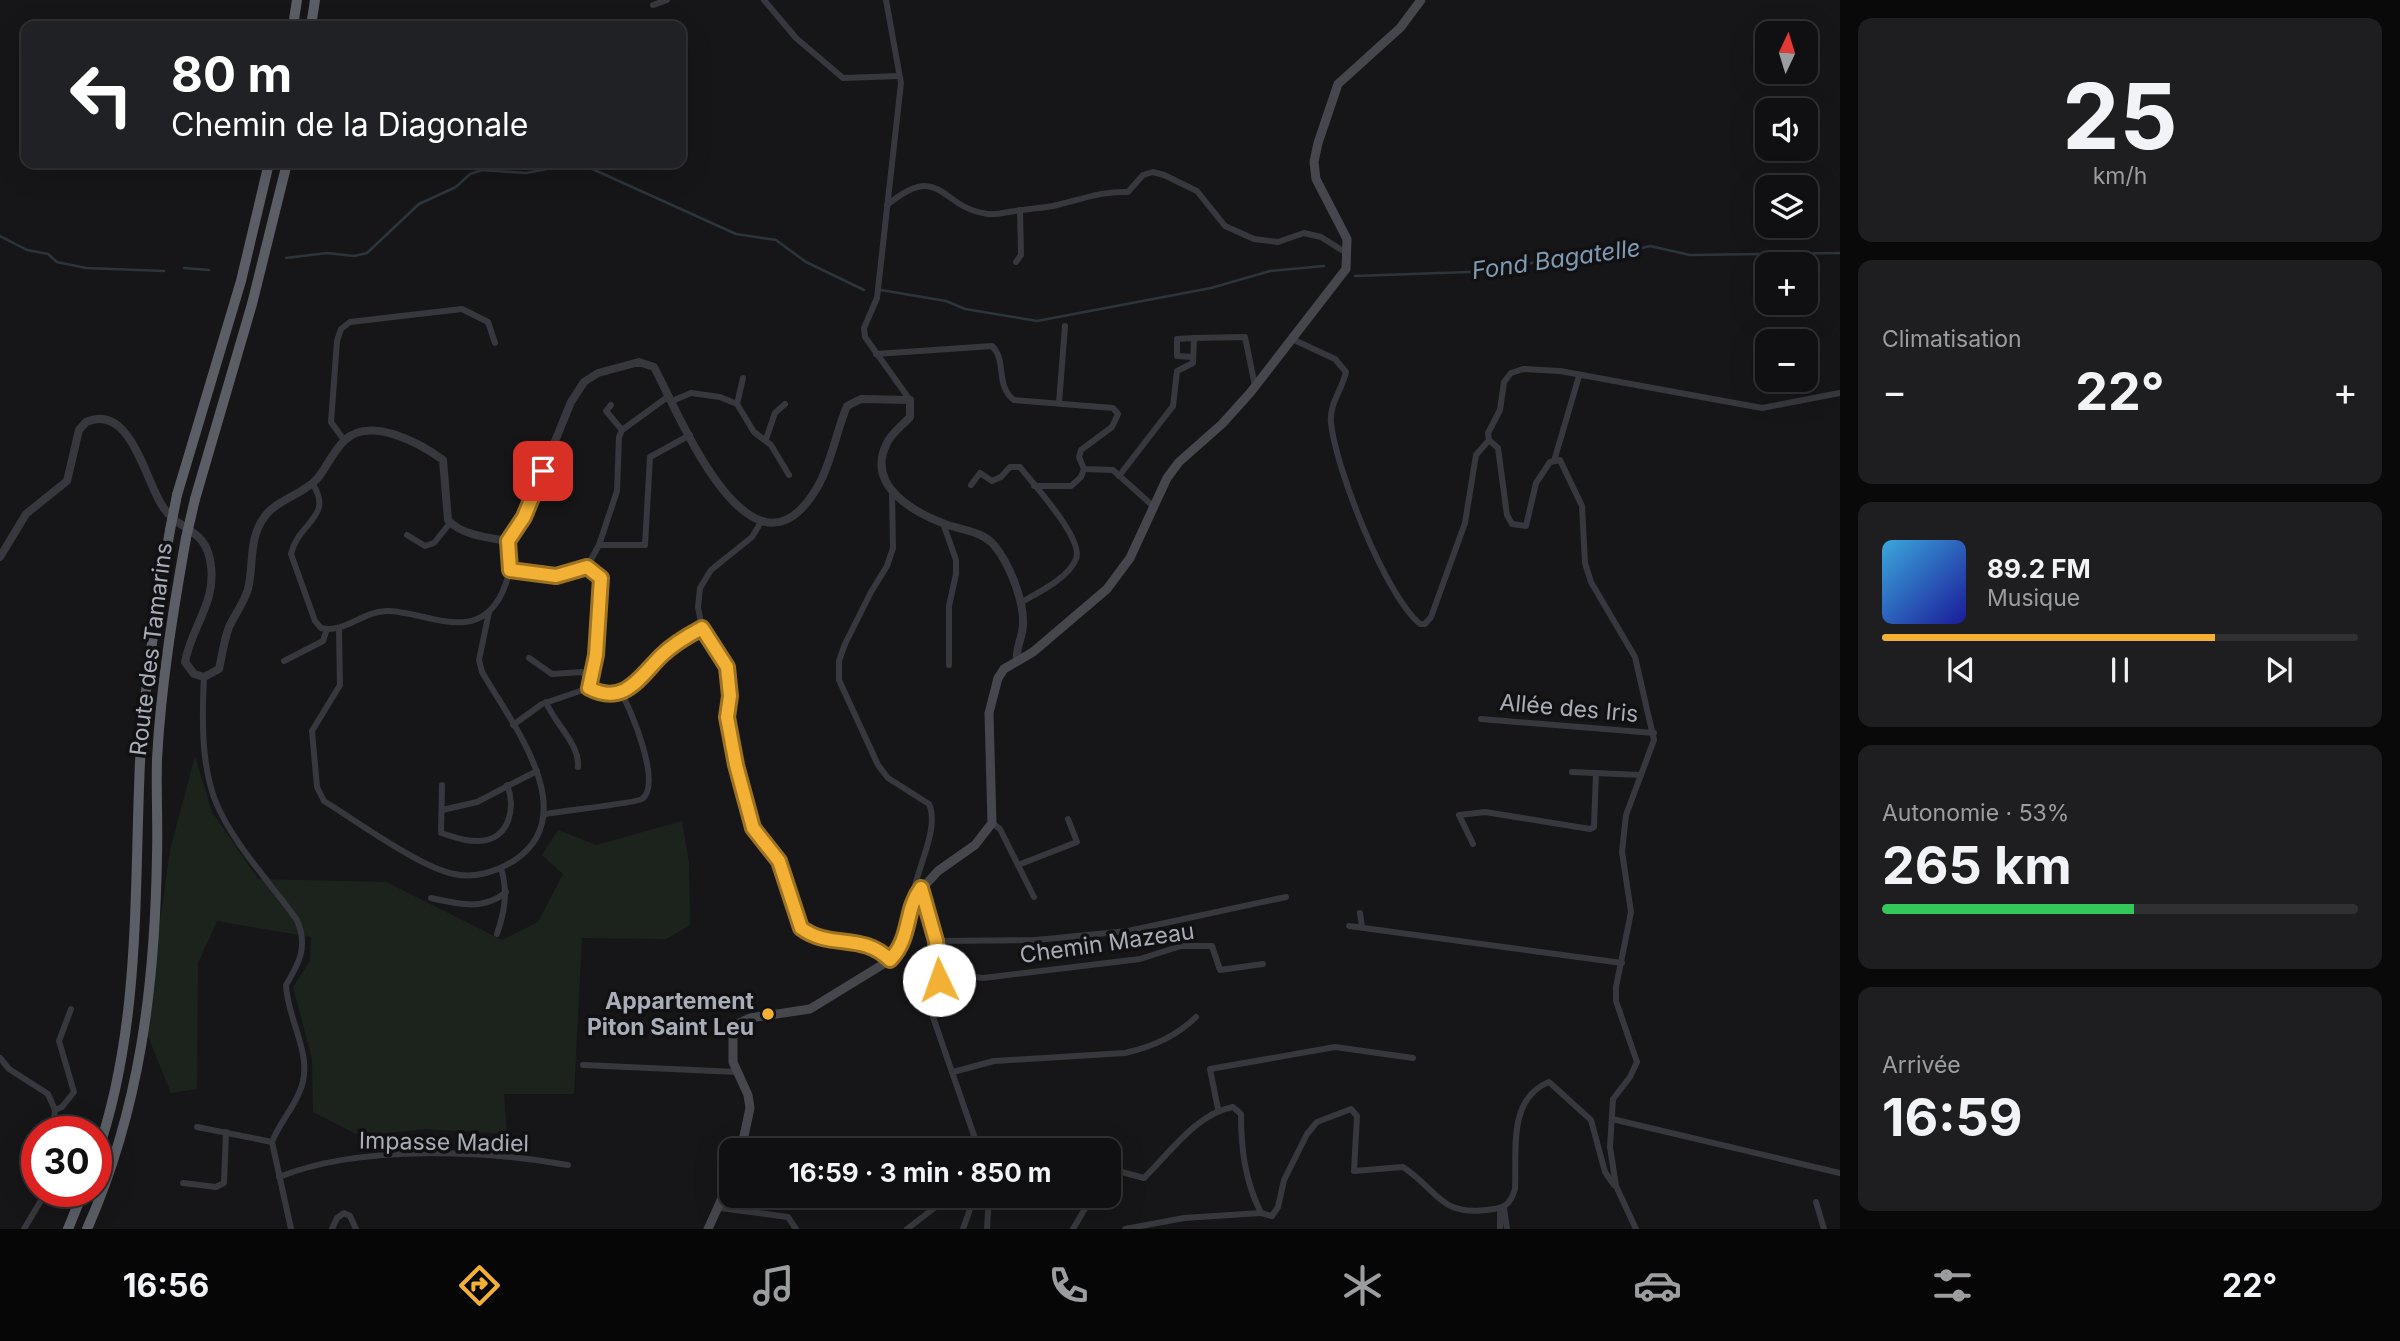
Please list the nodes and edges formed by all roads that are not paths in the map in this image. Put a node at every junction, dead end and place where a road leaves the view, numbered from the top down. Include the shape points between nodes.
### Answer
1 (297, 0) edge
2 (315, 0) edge
3 (667, 0) edge
4 (764, 0) edge
5 (886, 0) edge
6 (1421, 0) edge
7 (653, 5) dead end
8 (294, 21) edge
9 (312, 21) edge
10 (900, 76) junction
11 (268, 168) edge
12 (286, 168) edge
13 (887, 205) junction
14 (1020, 210) junction
15 (1349, 254) junction
16 (1017, 262) dead end
17 (1065, 326) dead end
18 (1194, 338) junction
19 (1292, 339) junction
20 (495, 343) dead end
21 (876, 354) junction
22 (1194, 357) junction
23 (1578, 376) junction
24 (743, 378) dead end
25 (1255, 386) junction
26 (1840, 393) edge
27 (671, 398) junction
28 (910, 400) junction
29 (1059, 403) junction
30 (737, 404) junction
31 (785, 404) dead end
32 (611, 405) dead end
33 (622, 430) junction
34 (690, 435) junction
35 (766, 439) junction
36 (344, 440) junction
37 (1489, 440) junction
38 (1554, 461) junction
39 (1084, 469) junction
40 (789, 475) dead end
41 (1119, 477) junction
42 (312, 483) junction
43 (971, 485) dead end
44 (1034, 486) junction
45 (892, 493) junction
46 (1154, 507) junction
47 (761, 522) junction
48 (450, 523) junction
49 (943, 523) junction
50 (189, 534) junction
51 (407, 534) dead end
52 (508, 541) junction
53 (598, 545) junction
54 (0, 557) edge
55 (587, 567) junction
56 (510, 570) junction
57 (1020, 604) junction
58 (489, 612) junction
59 (339, 628) junction
60 (702, 628) junction
61 (327, 629) junction
62 (529, 658) dead end
63 (284, 661) dead end
64 (1017, 661) junction
65 (949, 666) dead end
66 (204, 677) junction
67 (592, 680) junction
68 (589, 688) junction
69 (621, 693) junction
70 (546, 702) junction
71 (1481, 719) dead end
72 (513, 726) junction
73 (1654, 733) junction
74 (578, 767) dead end
75 (537, 771) junction
76 (1572, 772) dead end
77 (1596, 774) junction
78 (1641, 775) junction
79 (442, 785) dead end
80 (507, 785) junction
81 (442, 810) junction
82 (546, 814) junction
83 (1068, 820) dead end
84 (992, 823) junction
85 (1473, 844) dead end
86 (1018, 865) junction
87 (501, 868) junction
88 (921, 888) junction
89 (506, 892) junction
90 (1034, 897) dead end
91 (1286, 897) dead end
92 (431, 898) dead end
93 (911, 913) junction
94 (1360, 913) dead end
95 (1349, 926) dead end
96 (1362, 927) junction
97 (497, 934) dead end
98 (936, 941) junction
99 (890, 960) junction
100 (1622, 963) junction
101 (1263, 964) dead end
102 (939, 973) junction
103 (71, 1009) dead end
104 (1196, 1017) dead end
105 (1412, 1058) dead end
106 (0, 1059) edge
107 (583, 1065) dead end
108 (737, 1072) junction
109 (953, 1072) junction
110 (1218, 1109) junction
111 (55, 1110) junction
112 (54, 1116) edge
113 (107, 1116) edge
114 (1612, 1119) junction
115 (197, 1127) dead end
116 (226, 1132) junction
117 (744, 1138) edge
118 (975, 1138) edge
119 (272, 1142) junction
120 (568, 1165) dead end
121 (1121, 1172) edge
122 (1840, 1173) edge
123 (279, 1177) junction
124 (183, 1183) dead end
125 (1616, 1186) junction
126 (1816, 1202) dead end
127 (37, 1207) edge
128 (77, 1207) edge
129 (720, 1208) joint
130 (934, 1208) edge
131 (970, 1208) edge
132 (988, 1208) edge
133 (1085, 1208) edge
134 (1502, 1208) junction
135 (1261, 1213) junction
136 (24, 1229) edge
137 (68, 1229) edge
138 (87, 1229) edge
139 (290, 1229) edge
140 (332, 1229) edge
141 (356, 1229) edge
142 (708, 1229) edge
143 (796, 1229) edge
144 (907, 1229) edge
145 (963, 1229) edge
146 (987, 1229) edge
147 (1073, 1229) edge
148 (1125, 1229) edge
149 (1500, 1229) edge
150 (1507, 1229) edge
151 (1636, 1229) edge
152 (1824, 1229) edge

1 - 8 highway
2 - 9 highway
3 - 7 street
4 - 10 street via 791,33 843,78
5 - 10 street
6 - 15 main road via 1399,28 1338,84 1318,143 1316,178 1342,226
10 - 13 street
11 - 113 highway, Route des Tamarins, bridge via 241,281 170,530 146,683 133,980
12 - 50 highway, Route des Tamarins, bridge
13 - 14 street via 907,189 924,184 942,190 963,206 989,214
13 - 21 street via 877,298 864,328
14 - 15 street via 1107,191 1128,192 1143,175 1153,172 1197,191 1225,226 1254,239 1278,242 1304,233 1321,237
14 - 16 street via 1021,256
15 - 19 main road via 1346,269
17 - 29 street
18 - 22 street
18 - 22 street via 1177,339 1177,356
18 - 25 street via 1245,337
19 - 25 main road
19 - 37 street via 1335,359 1346,372 1331,407 1331,424 1349,497 1407,610 1420,624 1425,624 1434,610 1465,523 1476,455
20 - 36 street via 488,322 462,309 350,323 341,329 337,341 331,422
21 - 28 street
21 - 29 street via 992,346 1007,395 1022,402
22 - 41 street via 1193,363 1177,371 1173,406
23 - 26 street via 1762,408
23 - 37 street via 1536,369 1511,373 1504,382
23 - 38 street
24 - 30 street
25 - 46 main road via 1222,424 1179,462
27 - 30 street via 691,393
27 - 33 street
27 - 34 street
27 - 52 street via 654,367 639,362 583,382 524,517
28 - 45 street via 910,416 886,443 883,454 882,468
28 - 47 street via 861,399 847,406 817,488 795,514 780,523
29 - 39 street via 1103,406 1118,414 1112,427 1081,450
30 - 35 street via 754,432
31 - 35 street via 775,413
32 - 33 street via 606,411
33 - 53 street via 618,482
34 - 47 street via 724,495
34 - 53 street via 650,457 645,545
35 - 40 street
36 - 42 street
36 - 48 street via 368,429 384,432 443,460
37 - 38 street via 1498,448 1512,524 1526,526 1536,483
38 - 73 street via 1560,460 1567,468 1578,492 1585,563 1591,582 1635,657
39 - 41 street via 1112,470
39 - 44 street via 1072,486
41 - 46 street
42 - 61 street via 322,497 321,508 291,554 315,621
42 - 66 street via 264,517 253,545 249,586 228,630 219,669
43 - 44 street via 980,473 992,481 1015,465
44 - 57 street via 1076,540 1077,557 1054,582
45 - 49 street
45 - 93 street via 893,548 842,652 839,680 878,765 888,778 932,810 928,842 912,888
46 - 64 main road via 1130,558 1107,589 1034,652
47 - 60 street via 752,537 711,570 700,588
48 - 51 street via 434,544 425,546
48 - 52 street
49 - 57 street via 983,535 992,543
49 - 65 street via 956,560 949,606
50 - 54 street via 164,510 133,444 120,428 106,419 93,418 79,430 67,481 26,514
50 - 66 street via 204,539 211,591 185,662 194,674
50 - 138 highway, Route des Tamarins via 162,692 153,953 140,1064 115,1158
52 - 56 street
53 - 55 street
55 - 56 street via 556,576
55 - 67 street via 601,582
56 - 58 street
57 - 64 street via 1024,625
58 - 59 street via 472,620 437,622 373,612
58 - 72 street via 482,672
59 - 61 street
59 - 87 street via 340,685 312,731 317,787 324,802 434,867 468,875
60 - 69 street via 673,645 634,687
60 - 99 street via 727,667 727,717 753,828 779,861 801,928 810,935 877,947
61 - 63 street via 323,641
62 - 67 street via 552,674 578,671
64 - 84 main road via 998,678 990,702
66 - 119 street via 205,747 216,802 303,935 300,962 286,985 305,1064 304,1079
67 - 68 street
68 - 69 street
68 - 70 street
69 - 82 street via 632,710 648,767 649,790 643,799 631,803
70 - 72 street
70 - 74 street via 573,746
71 - 73 street, Allée des Iris
72 - 75 street
73 - 78 street
75 - 80 street
75 - 82 street
76 - 77 street
77 - 78 street
77 - 85 street via 1594,827 1485,812 1459,815
78 - 100 street via 1626,815 1622,852 1631,912
79 - 81 street
80 - 81 street via 477,802
80 - 81 street via 513,803 510,820 484,841 441,833
82 - 87 street via 533,846
83 - 86 street via 1077,842
84 - 86 street via 1000,829
84 - 88 main road via 975,845
86 - 90 street
87 - 89 street
88 - 93 main road
88 - 98 street
89 - 92 street via 481,905
89 - 97 street
91 - 98 street via 1128,931 1036,940
93 - 99 main road via 902,947
94 - 96 street
95 - 96 street
96 - 100 street
98 - 102 street
99 - 108 main road via 810,1009 739,1023 731,1048
100 - 114 street via 1616,1001 1637,1062 1613,1099
101 - 102 street, Chemin Mazeau via 1220,970 1212,946 1181,946 1140,959 983,978
102 - 109 street via 933,1017
103 - 111 street via 60,1041 74,1092
104 - 109 street via 1184,1029 1125,1054 994,1061
105 - 110 street via 1335,1047 1210,1069
106 - 111 street via 48,1094
107 - 108 street
108 - 117 main road via 750,1108
109 - 118 street
110 - 121 street via 1144,1178
110 - 135 street via 1233,1107 1241,1114 1242,1154
111 - 112 street
114 - 122 street
114 - 125 street via 1611,1164
115 - 116 street
116 - 119 street
116 - 124 street via 224,1183 216,1187
119 - 123 street
120 - 123 street, Impasse Madiel via 402,1155 338,1159
123 - 139 street
125 - 134 street via 1605,1172 1591,1120 1549,1082 1520,1109 1515,1189
125 - 151 street
126 - 152 street
127 - 136 street
128 - 137 highway
129 - 142 main road
129 - 143 street via 788,1217
130 - 144 street
131 - 145 street
132 - 146 street
133 - 147 street
134 - 135 street via 1464,1212 1451,1208 1403,1167 1354,1171 1357,1116 1351,1109 1317,1122 1284,1180 1278,1207 1272,1216
134 - 149 street
134 - 150 street
135 - 148 street via 1171,1220
140 - 141 street via 344,1213

